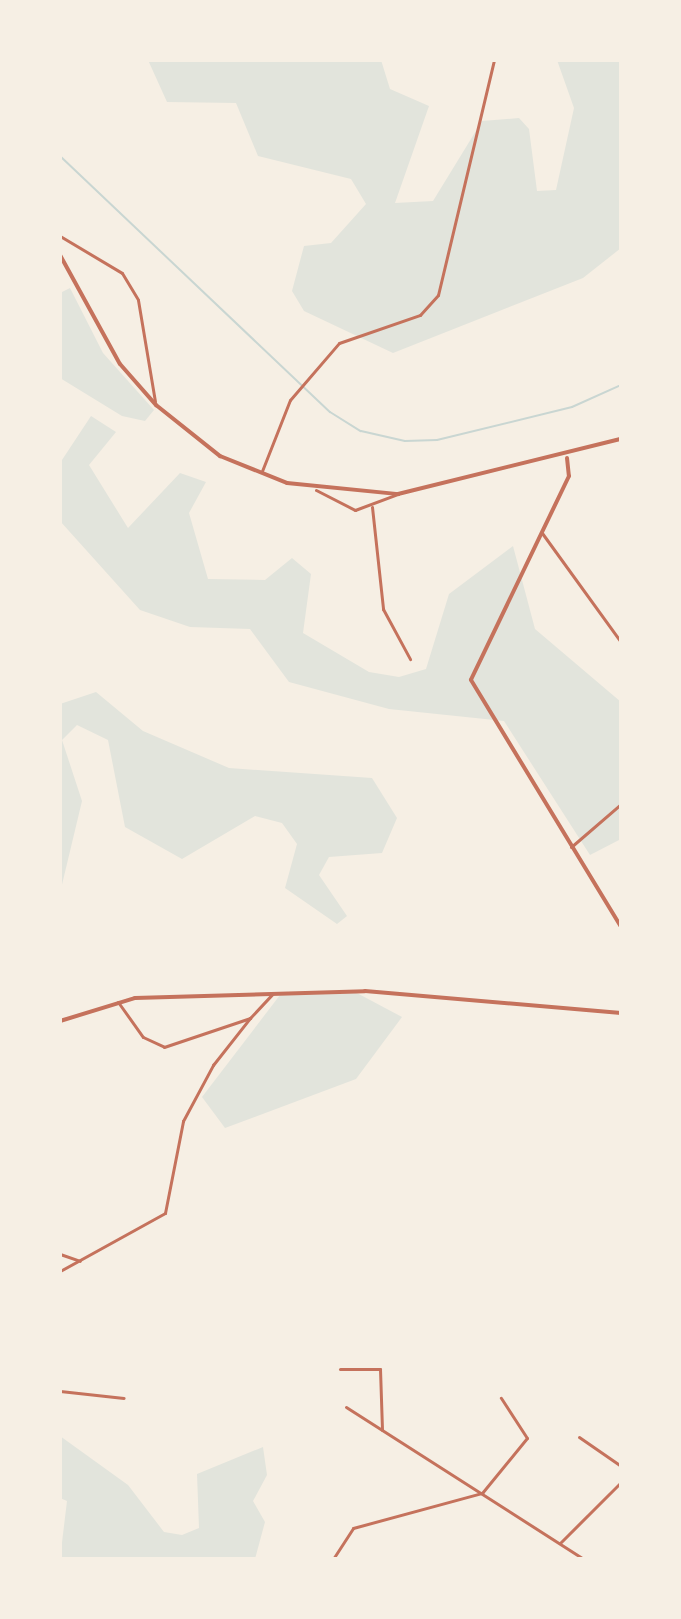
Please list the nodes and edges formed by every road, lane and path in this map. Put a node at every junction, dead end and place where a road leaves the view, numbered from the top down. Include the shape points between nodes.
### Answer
1 (494, 60) edge
2 (60, 236) edge
3 (60, 255) edge
4 (156, 405) junction
5 (621, 439) edge
6 (567, 458) junction
7 (261, 473) junction
8 (316, 490) junction
9 (398, 494) junction
10 (372, 507) junction
11 (542, 533) junction
12 (621, 642) edge
13 (410, 659) dead end
14 (621, 804) edge
15 (571, 847) junction
16 (621, 927) edge
17 (272, 994) junction
18 (118, 1001) junction
19 (621, 1013) edge
20 (250, 1018) junction
21 (60, 1021) edge
22 (60, 1254) edge
23 (80, 1261) junction
24 (60, 1271) edge
25 (340, 1369) dead end
26 (60, 1391) edge
27 (124, 1398) dead end
28 (501, 1398) dead end
29 (346, 1407) dead end
30 (382, 1430) junction
31 (579, 1437) dead end
32 (621, 1466) edge
33 (621, 1482) edge
34 (482, 1493) junction
35 (560, 1543) junction
36 (333, 1559) edge
37 (584, 1559) edge

1 - 7 street via 438,295 420,315 339,343 290,400
2 - 4 street via 122,273 138,300
3 - 4 street via 120,364
4 - 7 street via 200,444
5 - 6 street
6 - 9 street
6 - 11 street via 569,476
7 - 8 street
8 - 9 street
8 - 10 street via 341,507
9 - 10 street
10 - 13 street via 383,609
11 - 12 street
11 - 15 street via 471,680
14 - 15 street
15 - 16 street
17 - 18 street
17 - 19 street via 413,993
17 - 20 street
18 - 20 street via 143,1037 164,1047
18 - 21 street
20 - 23 street via 213,1065 183,1121 165,1213
22 - 23 street
23 - 24 street
25 - 30 street via 380,1369
26 - 27 street
28 - 34 street via 527,1438
29 - 30 street
30 - 34 street
31 - 32 street
33 - 35 street
34 - 35 street
34 - 36 street via 353,1528
35 - 37 street

